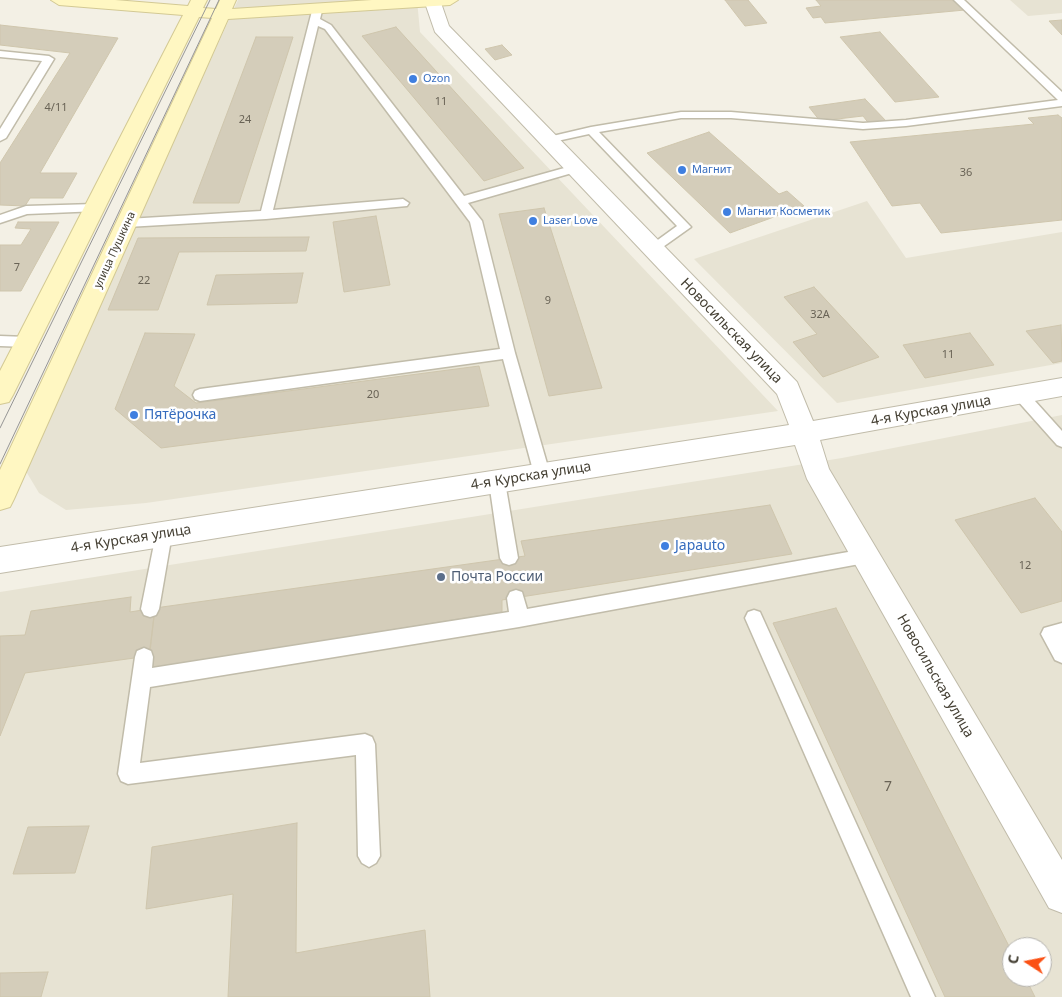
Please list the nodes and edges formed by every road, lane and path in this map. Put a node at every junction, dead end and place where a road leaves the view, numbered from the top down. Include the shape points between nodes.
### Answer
1 (59, 0) edge
2 (959, 0) edge
3 (438, 1) edge
4 (97, 2) edge
5 (196, 6) edge
6 (225, 7) edge
7 (316, 15) junction
8 (0, 54) edge
9 (1062, 98) edge
10 (1062, 104) edge
11 (591, 130) junction
12 (0, 138) edge
13 (548, 140) junction
14 (575, 168) junction
15 (461, 201) junction
16 (403, 203) dead end
17 (95, 208) junction
18 (266, 215) junction
19 (0, 219) edge
20 (127, 223) junction
21 (653, 250) junction
22 (0, 341) edge
23 (27, 342) junction
24 (508, 353) junction
25 (1062, 387) edge
26 (0, 395) edge
27 (200, 395) dead end
28 (1021, 395) junction
29 (805, 433) junction
30 (1062, 441) edge
31 (542, 474) junction
32 (497, 482) junction
33 (0, 499) edge
34 (164, 534) junction
35 (865, 556) junction
36 (510, 558) dead end
37 (0, 560) edge
38 (516, 598) dead end
39 (150, 609) dead end
40 (754, 618) dead end
41 (519, 619) junction
42 (1062, 631) edge
43 (1062, 654) edge
44 (144, 657) dead end
45 (142, 679) junction
46 (369, 856) dead end
47 (1062, 895) edge
48 (923, 997) edge

1 - 4 main road
2 - 9 lane
3 - 7 main road
3 - 13 street, Новосильская улица via 440,28
4 - 5 main road
5 - 6 main road
5 - 17 main road
6 - 7 main road
6 - 20 main road, улица Пушкина
7 - 15 lane
7 - 18 lane
8 - 12 lane via 49,59
10 - 11 lane via 863,126 703,115 653,119
11 - 13 lane
11 - 21 lane via 685,228
13 - 14 street, Новосильская улица
14 - 15 lane
14 - 21 street, Новосильская улица
15 - 24 lane via 476,221
16 - 18 lane
17 - 19 lane via 26,210
17 - 23 main road
18 - 20 lane
20 - 33 main road, улица Пушкина
21 - 29 street, Новосильская улица via 788,389
22 - 23 lane
23 - 26 main road
24 - 27 lane
24 - 31 lane
25 - 28 street, 4-я Курская улица
28 - 29 street, 4-я Курская улица
28 - 30 lane
29 - 31 street, 4-я Курская улица
29 - 35 street, Новосильская улица via 816,471
31 - 32 street, 4-я Курская улица
32 - 34 street, 4-я Курская улица
32 - 36 lane
34 - 37 street, 4-я Курская улица
34 - 39 lane
35 - 41 lane
35 - 47 street, Новосильская улица
38 - 41 lane
40 - 48 lane
41 - 45 lane
42 - 43 lane via 1050,634
44 - 45 lane
45 - 46 lane via 128,774 365,744

